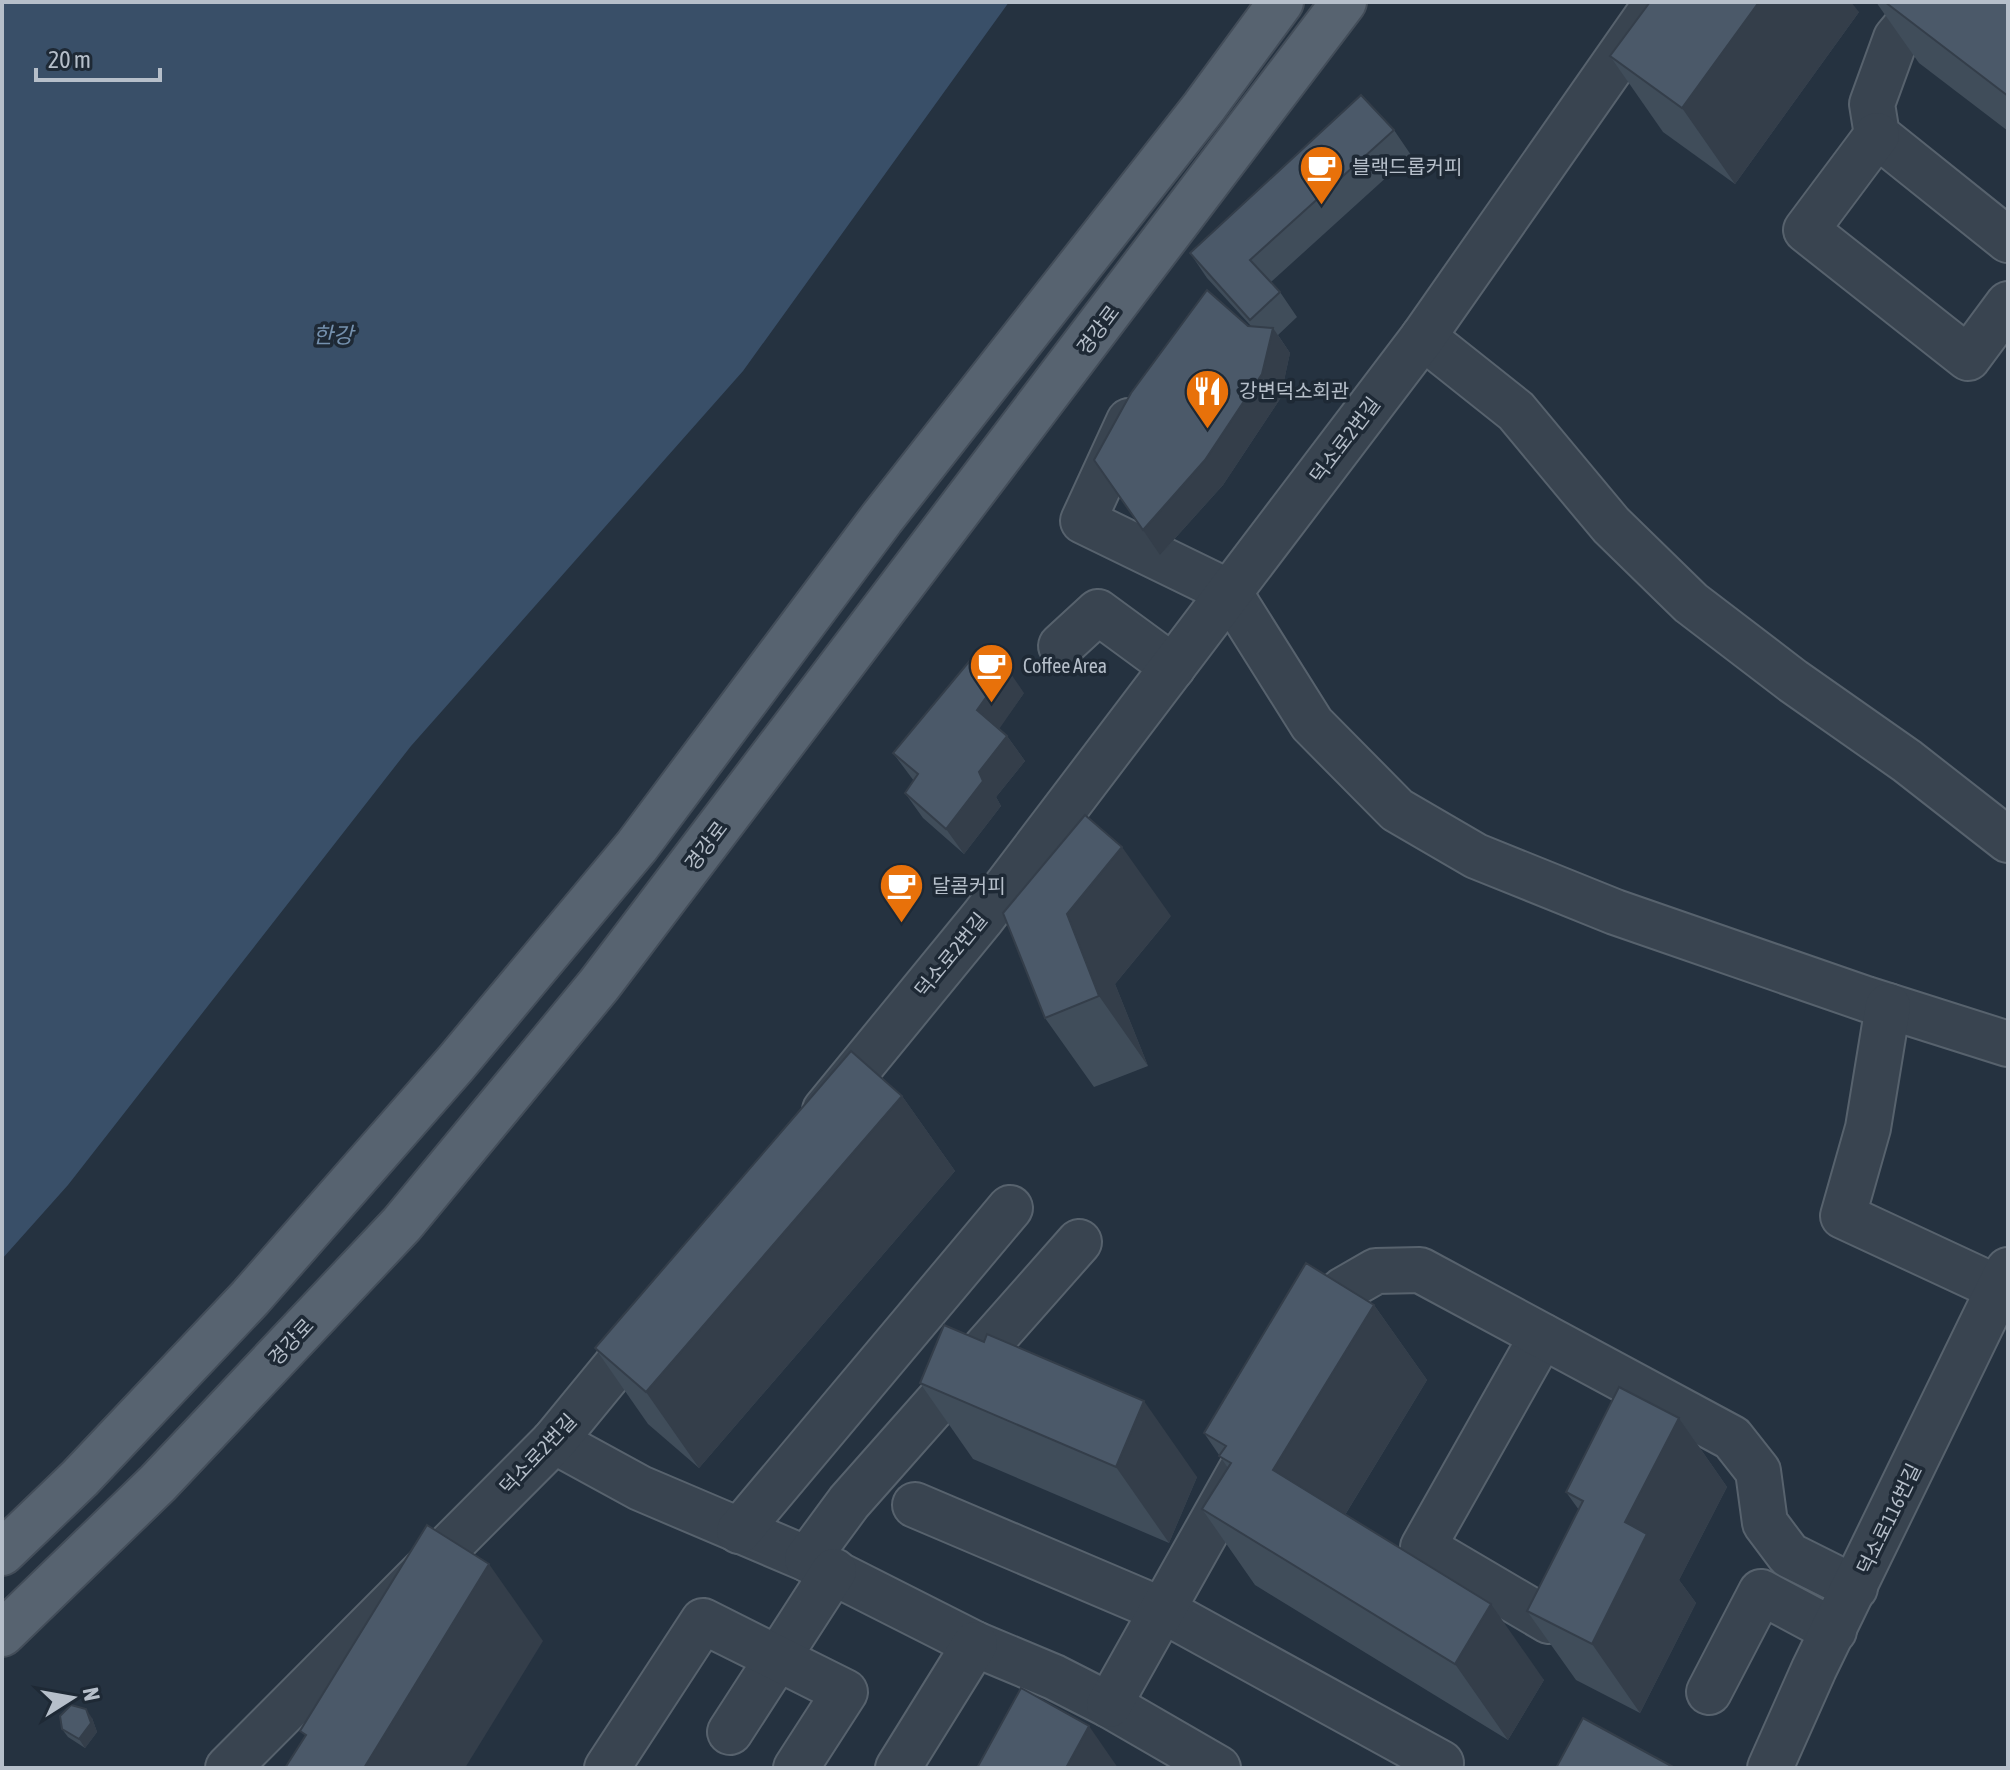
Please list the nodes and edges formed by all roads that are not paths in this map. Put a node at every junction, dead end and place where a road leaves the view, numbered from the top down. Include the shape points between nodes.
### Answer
1 (1281, 2) edge
2 (1344, 2) edge
3 (1657, 2) edge
4 (1926, 2) edge
5 (1877, 135) junction
6 (2008, 240) edge
7 (2008, 304) edge
8 (1423, 337) junction
9 (1142, 393) edge
10 (1229, 592) junction
11 (1061, 646) dead end
12 (1173, 667) junction
13 (2008, 840) edge
14 (1888, 1006) junction
15 (2008, 1044) edge
16 (803, 1136) edge
17 (1010, 1208) dead end
18 (1079, 1242) dead end
19 (2004, 1279) edge
20 (674, 1295) edge
21 (1542, 1336) junction
22 (1296, 1374) edge
23 (1264, 1429) edge
24 (554, 1441) junction
25 (915, 1505) dead end
26 (739, 1531) junction
27 (2, 1553) edge
28 (820, 1565) junction
29 (1855, 1588) junction
30 (1162, 1610) junction
31 (1549, 1621) edge
32 (1834, 1631) junction
33 (2, 1634) edge
34 (975, 1644) junction
35 (778, 1658) junction
36 (1054, 1677) junction
37 (1709, 1692) dead end
38 (1109, 1705) junction
39 (1032, 1716) edge
40 (730, 1732) dead end
41 (1441, 1763) dead end
42 (228, 1768) edge
43 (607, 1768) edge
44 (796, 1768) edge
45 (898, 1768) edge
46 (1218, 1768) edge
47 (1770, 1768) edge

1 - 27 main road via 882,518 637,846 250,1298
2 - 33 main road, 경강로 via 590,997 402,1224 158,1483
3 - 8 street, 덕소로2번길
4 - 5 street via 1896,38 1872,104
5 - 6 street
5 - 7 street via 1806,230 1968,358
8 - 10 street, 덕소로2번길
8 - 13 street via 1516,411 1611,525 1691,603
9 - 10 street via 1083,521
10 - 12 street, 덕소로2번길
10 - 14 street via 1312,724 1397,810 1476,856 1615,912
11 - 12 street via 1098,612
12 - 16 street, 덕소로2번길 via 983,917
14 - 15 street
14 - 19 street via 1868,1128 1843,1216
17 - 26 street
18 - 28 street via 849,1502
19 - 29 street, 덕소로116번길
20 - 24 street, 덕소로2번길
21 - 22 street via 1420,1270 1376,1271 1343,1290
21 - 29 street via 1732,1438 1758,1471 1765,1523 1789,1555
21 - 31 street via 1423,1547
23 - 30 street
24 - 26 street via 640,1488
24 - 42 street, 덕소로2번길
25 - 30 street
26 - 28 street
28 - 34 street
28 - 35 street
29 - 32 street, 덕소로116번길
30 - 38 street
30 - 41 street
32 - 37 street via 1761,1592
32 - 47 street, 덕소로116번길
34 - 36 street
34 - 45 street
35 - 40 street
35 - 43 street via 703,1621
35 - 44 street via 845,1692
36 - 38 street
36 - 39 street
38 - 46 street

